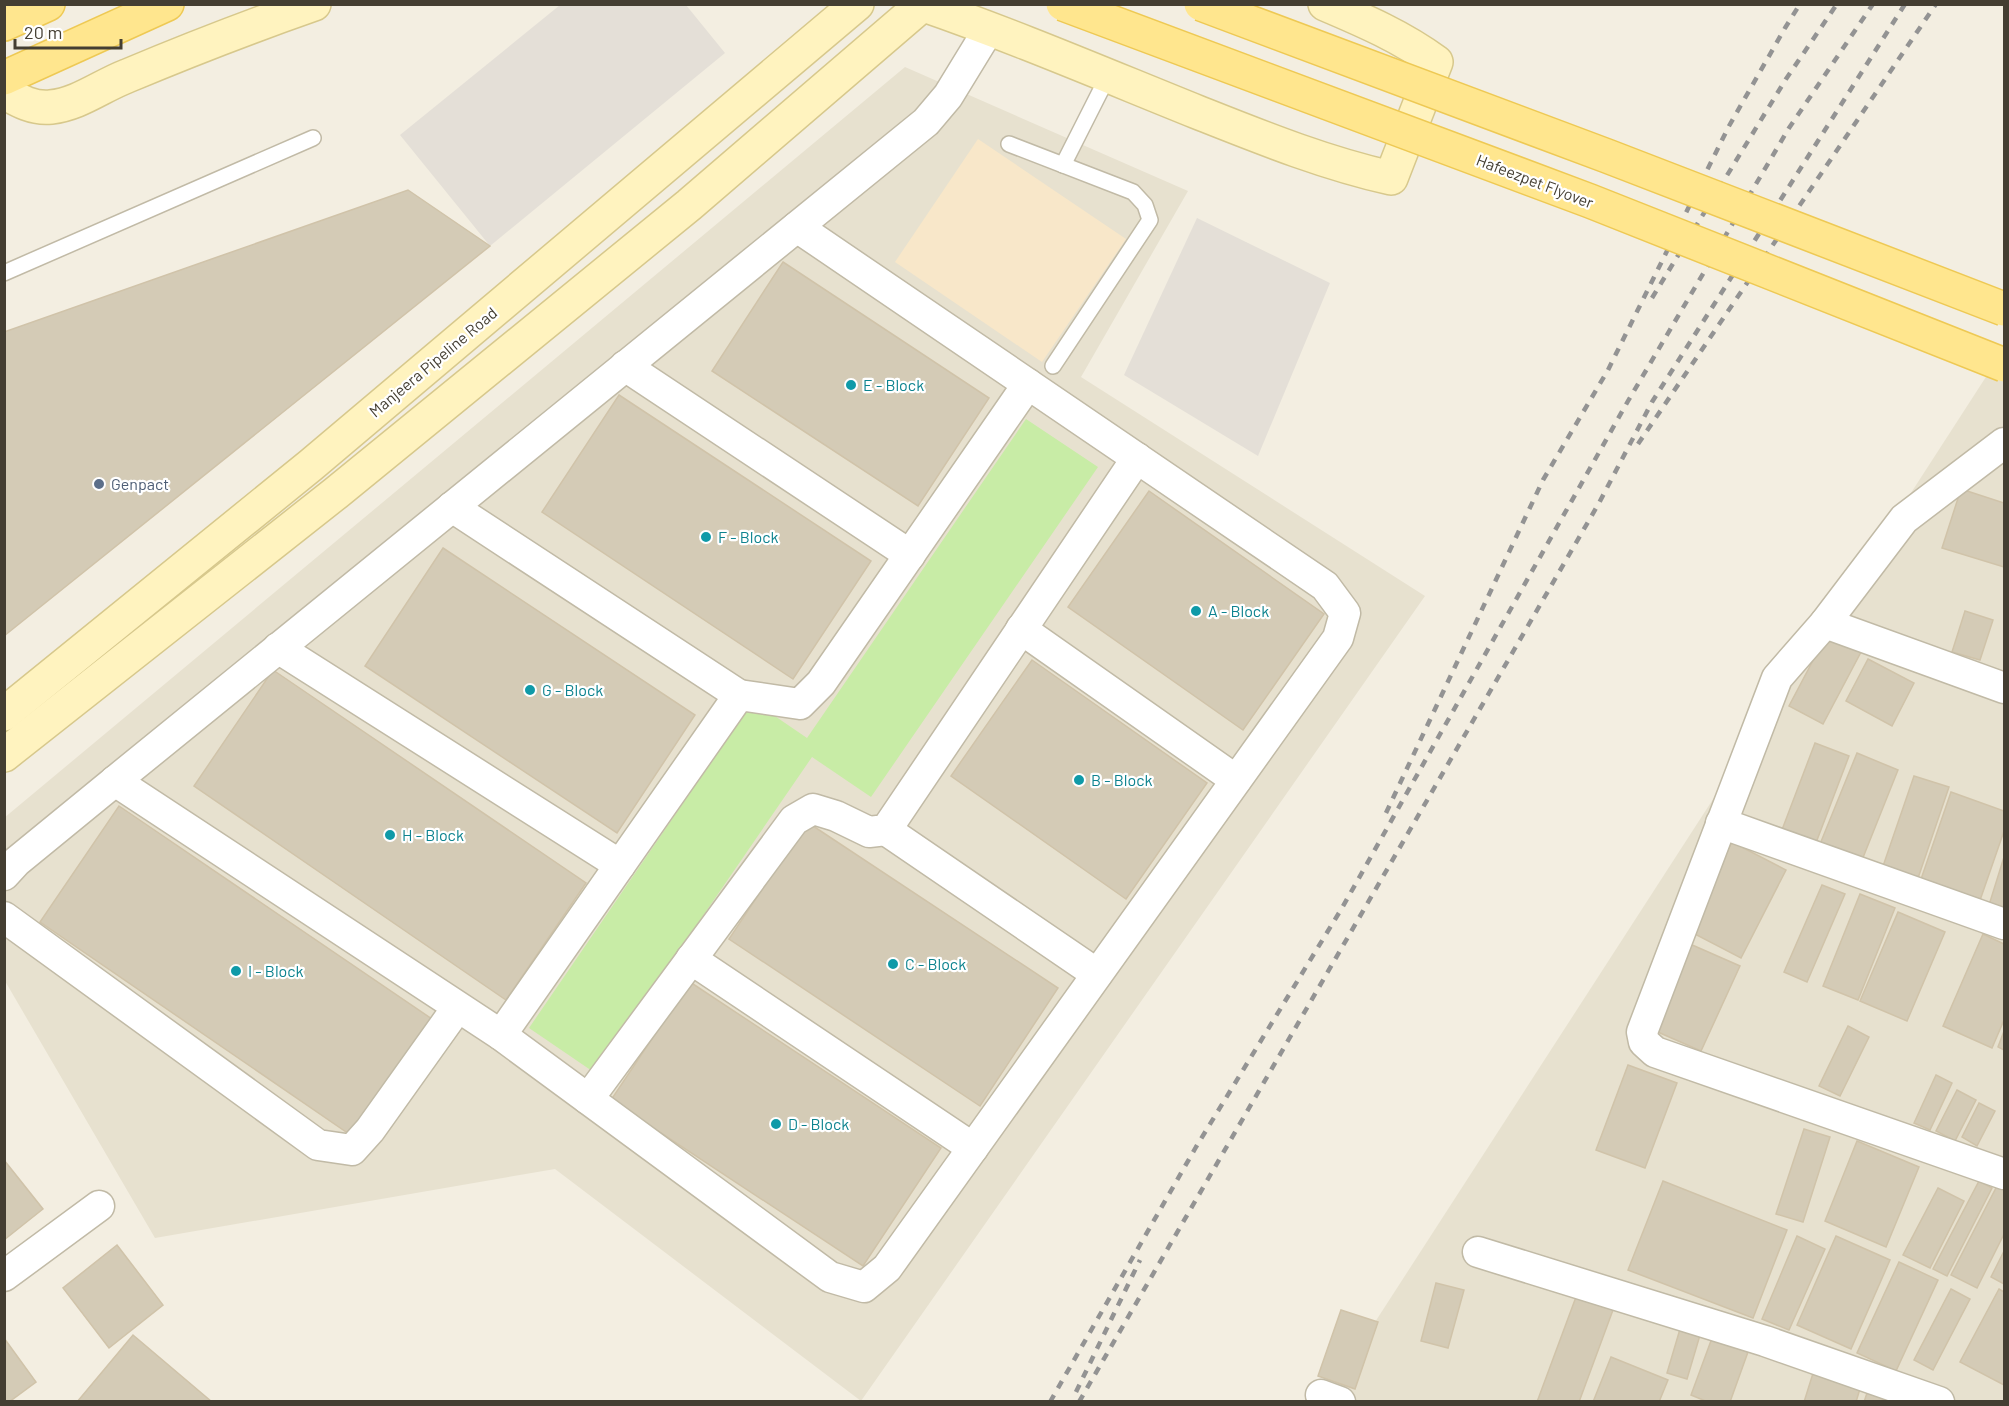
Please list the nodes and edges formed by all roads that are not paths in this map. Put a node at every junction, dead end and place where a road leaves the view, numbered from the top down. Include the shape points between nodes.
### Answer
1 (167, 4) edge
2 (314, 4) edge
3 (857, 4) edge
4 (1063, 4) edge
5 (1201, 4) edge
6 (1325, 4) edge
7 (922, 5) edge
8 (989, 29) junction
9 (1108, 76) junction
10 (4, 78) edge
11 (4, 92) edge
12 (313, 138) dead end
13 (1009, 144) dead end
14 (1063, 165) junction
15 (797, 227) junction
16 (4, 273) edge
17 (2004, 309) edge
18 (2004, 365) edge
19 (625, 366) junction
20 (1053, 366) dead end
21 (1028, 384) junction
22 (392, 397) junction
23 (418, 426) junction
24 (2004, 443) edge
25 (1137, 458) junction
26 (452, 507) junction
27 (910, 555) junction
28 (1825, 623) junction
29 (1021, 629) junction
30 (278, 648) junction
31 (2004, 687) edge
32 (739, 695) junction
33 (4, 714) edge
34 (4, 755) edge
35 (1236, 780) junction
36 (115, 781) junction
37 (1721, 823) junction
38 (886, 830) junction
39 (620, 865) junction
40 (4, 875) edge
41 (4, 918) edge
42 (2004, 924) edge
43 (691, 959) junction
44 (1097, 974) junction
45 (457, 1008) junction
46 (501, 1035) junction
47 (588, 1099) junction
48 (973, 1148) junction
49 (2004, 1174) edge
50 (99, 1206) dead end
51 (1478, 1252) dead end
52 (4, 1276) edge
53 (1940, 1401) edge

1 - 10 main road
2 - 11 main road via 234,32 65,105 48,108 25,104
3 - 22 main road, Manjeera Pipeline Road
4 - 18 main road, Hafeezpet Flyover, bridge via 1590,201
5 - 17 main road, bridge
6 - 9 main road via 1379,27 1436,62 1391,178 1349,169
7 - 8 main road
7 - 23 main road via 689,205
8 - 9 main road
8 - 15 street via 948,96 926,122
9 - 14 lane
12 - 16 lane
13 - 14 lane
14 - 20 lane via 1132,192 1145,205 1150,220
15 - 19 street
15 - 21 street
19 - 26 street
19 - 27 street
21 - 25 street
21 - 27 street
22 - 23 main road
22 - 33 main road, Manjeera Pipeline Road
23 - 34 main road
24 - 28 street via 1904,519
25 - 29 street
25 - 35 street via 1325,586 1345,613 1338,638
26 - 30 street
26 - 32 street
27 - 32 street via 821,683 800,704
28 - 31 street
28 - 37 street via 1777,678
29 - 35 street
29 - 38 street
30 - 36 street
30 - 39 street
32 - 39 street
35 - 44 street
36 - 40 street
36 - 45 street
37 - 42 street
37 - 49 street via 1645,1021 1644,1042 1650,1049
38 - 43 street via 869,832 813,810 794,820
38 - 44 street
39 - 46 street
41 - 45 street via 318,1145 352,1150
43 - 47 street
43 - 48 street
44 - 48 street
45 - 46 street
46 - 47 street
47 - 48 street via 830,1277 864,1287 887,1268
50 - 52 street
51 - 53 street via 1765,1341

